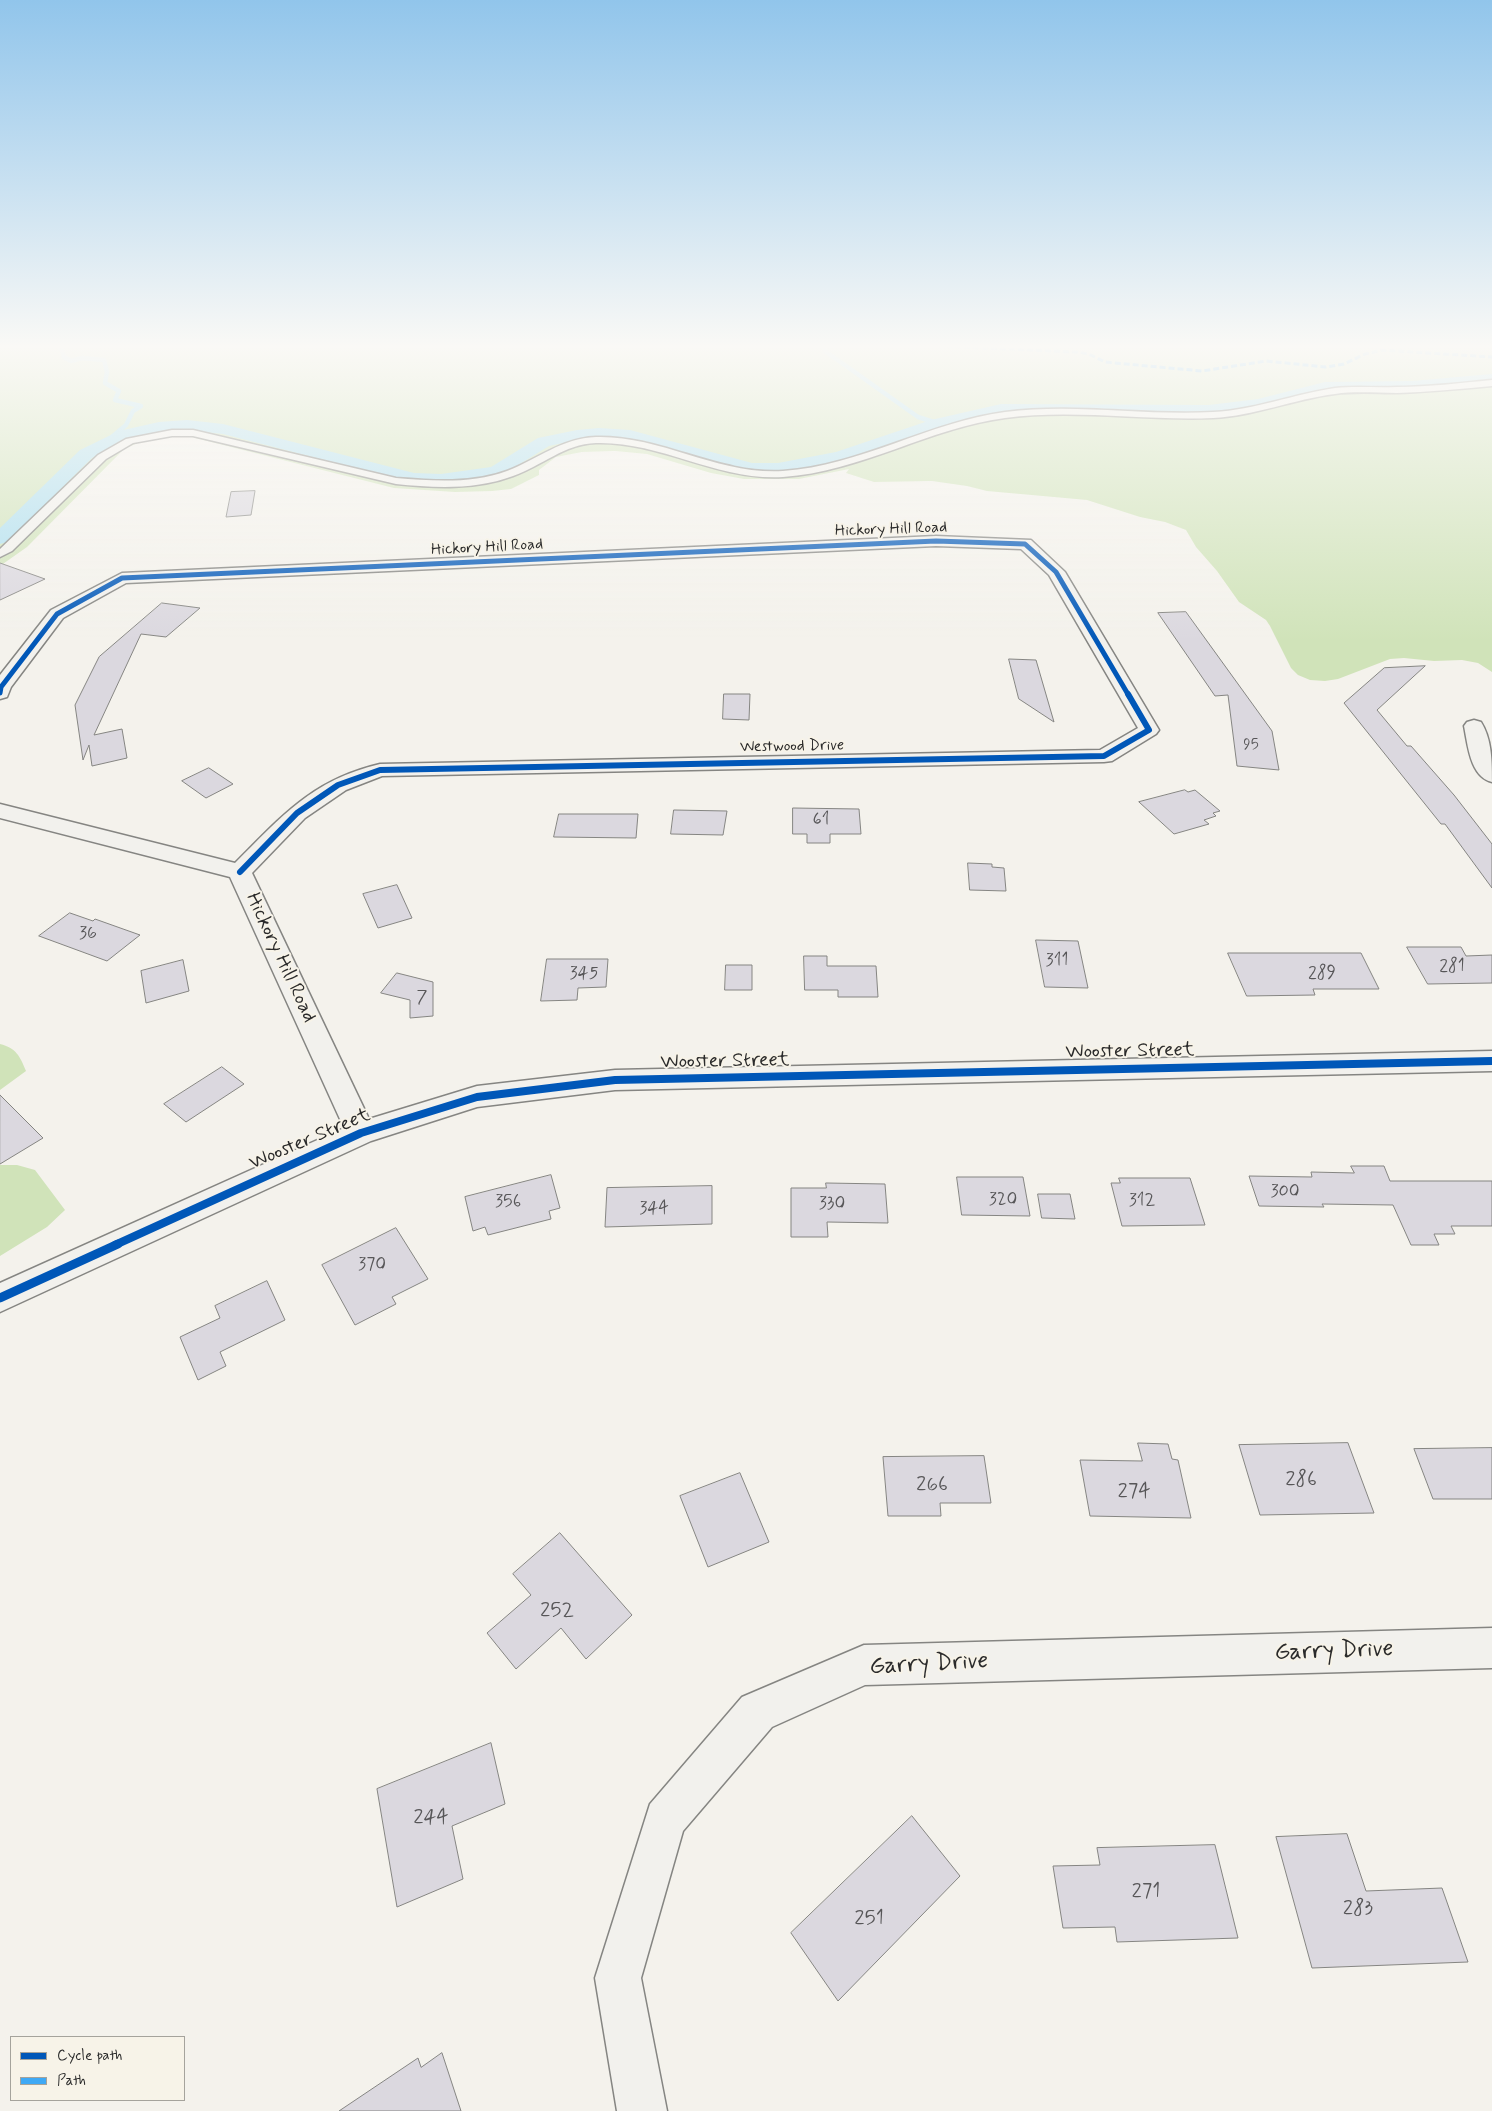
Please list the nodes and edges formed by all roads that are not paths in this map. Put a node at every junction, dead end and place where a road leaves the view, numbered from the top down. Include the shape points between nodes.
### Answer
1 (123, 445) edge
2 (247, 445) edge
3 (570, 445) edge
4 (630, 445) edge
5 (900, 445) edge
6 (1025, 544) joint
7 (0, 554) edge
8 (0, 693) edge
9 (1474, 726) dead end
10 (1492, 776) edge
11 (0, 811) edge
12 (240, 872) junction
13 (1492, 1060) edge
14 (361, 1133) junction
15 (0, 1298) edge
16 (1492, 1648) edge
17 (642, 2111) edge

1 - 7 lane via 109,452
2 - 3 lane via 396,481 422,484 459,483 510,474 557,447
4 - 5 lane via 741,473 783,474 814,470
6 - 8 street, Hickory Hill Road via 936,541 122,578 57,614 1,687
6 - 12 street, Westwood Drive via 1056,572 1149,730 1104,756 380,770 338,785 297,813
9 - 10 street via 1485,768
11 - 12 street, Hickory Hill Road
12 - 14 street, Hickory Hill Road
13 - 14 street, Wooster Street via 615,1080 477,1097
14 - 15 street, Wooster Street
16 - 17 street, Garry Drive via 864,1665 757,1712 665,1819 618,1978

